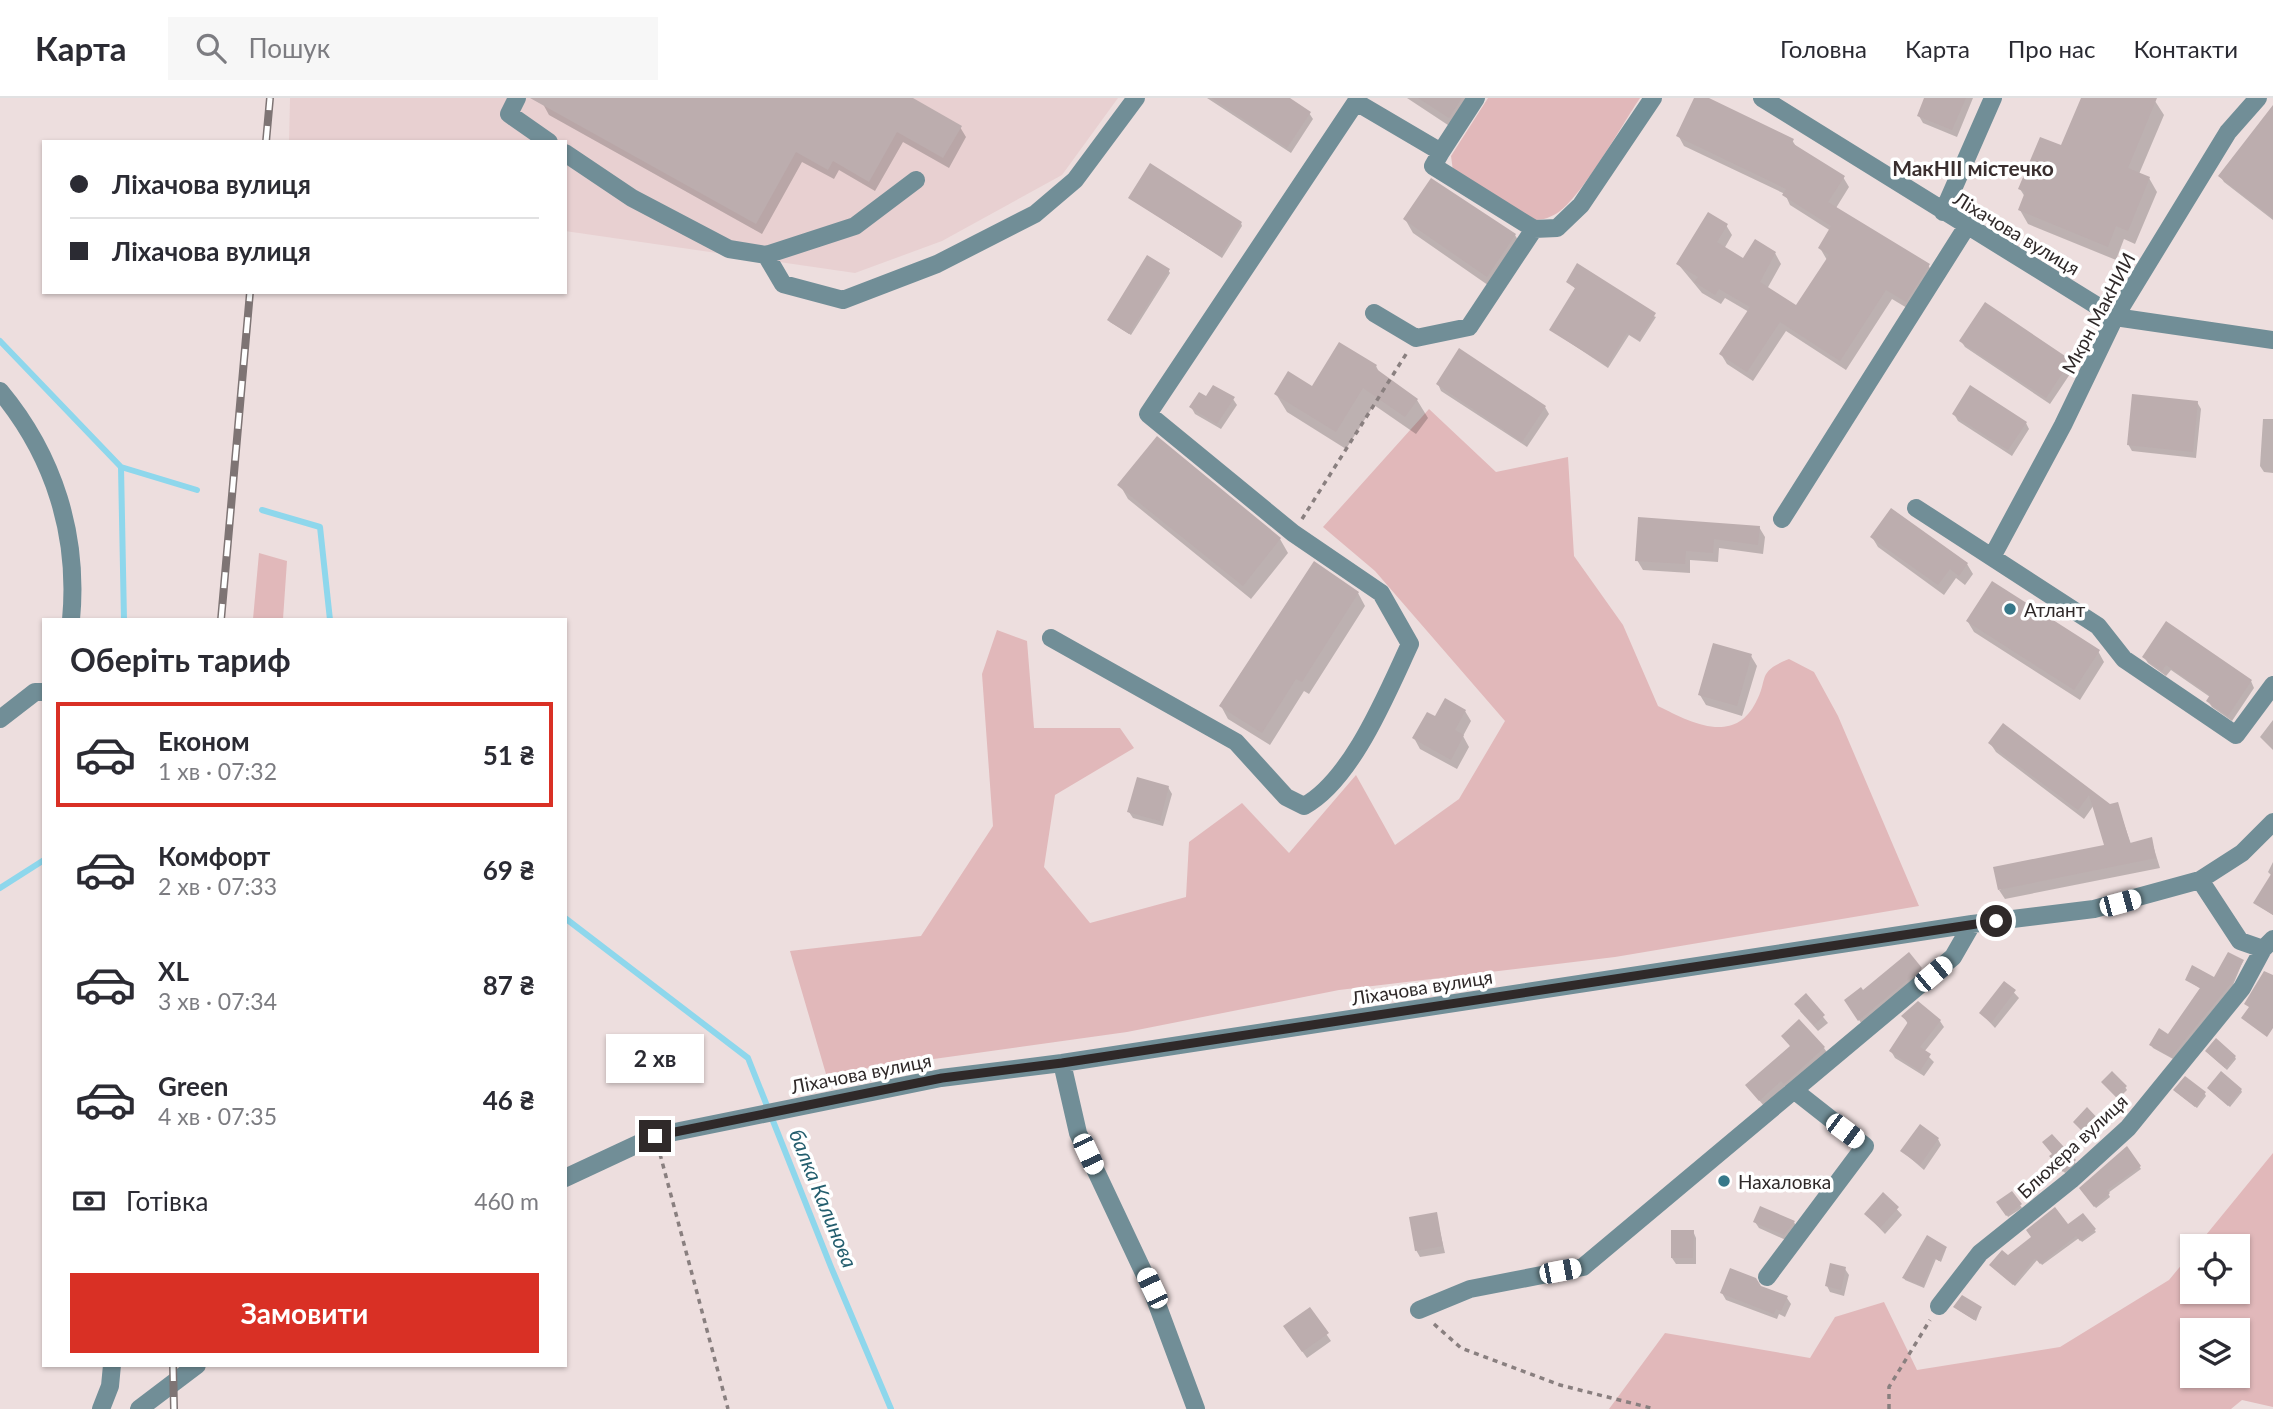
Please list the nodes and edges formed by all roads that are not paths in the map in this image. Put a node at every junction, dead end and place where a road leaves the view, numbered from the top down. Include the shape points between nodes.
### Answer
1 (517, 98) edge
2 (1136, 98) edge
3 (1476, 98) edge
4 (1653, 98) edge
5 (1762, 98) edge
6 (1993, 98) edge
7 (2258, 98) edge
8 (1356, 100) edge
9 (546, 140) edge
10 (1441, 152) junction
11 (567, 154) edge
12 (916, 180) dead end
13 (1942, 212) junction
14 (1967, 226) junction
15 (1534, 229) junction
16 (766, 255) junction
17 (1374, 313) dead end
18 (2115, 317) junction
19 (2273, 340) edge
20 (0, 391) edge
21 (1916, 508) dead end
22 (1782, 519) dead end
23 (1992, 557) junction
24 (71, 618) edge
25 (1051, 638) dead end
26 (2273, 685) edge
27 (42, 692) edge
28 (0, 719) edge
29 (2273, 822) edge
30 (2200, 880) junction
31 (1972, 924) junction
32 (2268, 944) edge
33 (1062, 1063) junction
34 (1795, 1091) junction
35 (567, 1177) edge
36 (1767, 1277) dead end
37 (1939, 1306) road end
38 (1419, 1310) road end
39 (112, 1367) edge
40 (194, 1367) edge
41 (101, 1409) edge
42 (139, 1409) edge
43 (1196, 1409) edge

1 - 9 street via 509,114
2 - 16 street via 1075,180 1035,214 937,264 843,300 783,284
3 - 10 street
4 - 15 street via 1581,205 1557,228
5 - 13 street, Ліхачова вулиця
6 - 13 street
7 - 18 street, Мкрн МакНИИ via 2228,132
8 - 10 street
8 - 25 street via 1147,414 1293,533 1381,593 1410,644 1373,724 1321,796 1304,806 1286,797 1236,742
10 - 15 street via 1433,166
11 - 16 street via 632,198 729,249
12 - 16 street via 855,226
13 - 14 street, Ліхачова вулиця
14 - 18 street, Ліхачова вулиця
14 - 22 street
15 - 17 street via 1469,327 1416,338
18 - 19 street, Ліхачова вулиця
18 - 23 street, Мкрн МакНИИ
20 - 24 street via 44,453 69,529
21 - 23 street
23 - 26 street via 2098,626 2124,659 2236,735
27 - 28 street via 34,692
29 - 30 street, Ліхачова вулиця via 2242,853
30 - 31 street, Ліхачова вулиця via 2094,909
30 - 32 street via 2240,941
31 - 33 street, Ліхачова вулиця
31 - 34 street via 1953,957
32 - 37 street, Блюхера вулиця via 2242,988 2128,1128 1980,1253
33 - 35 street, Ліхачова вулиця via 942,1078 655,1136
33 - 43 street via 1078,1133 1152,1288
34 - 36 street via 1865,1146
34 - 38 street via 1583,1267 1470,1289
39 - 41 street
40 - 42 street

